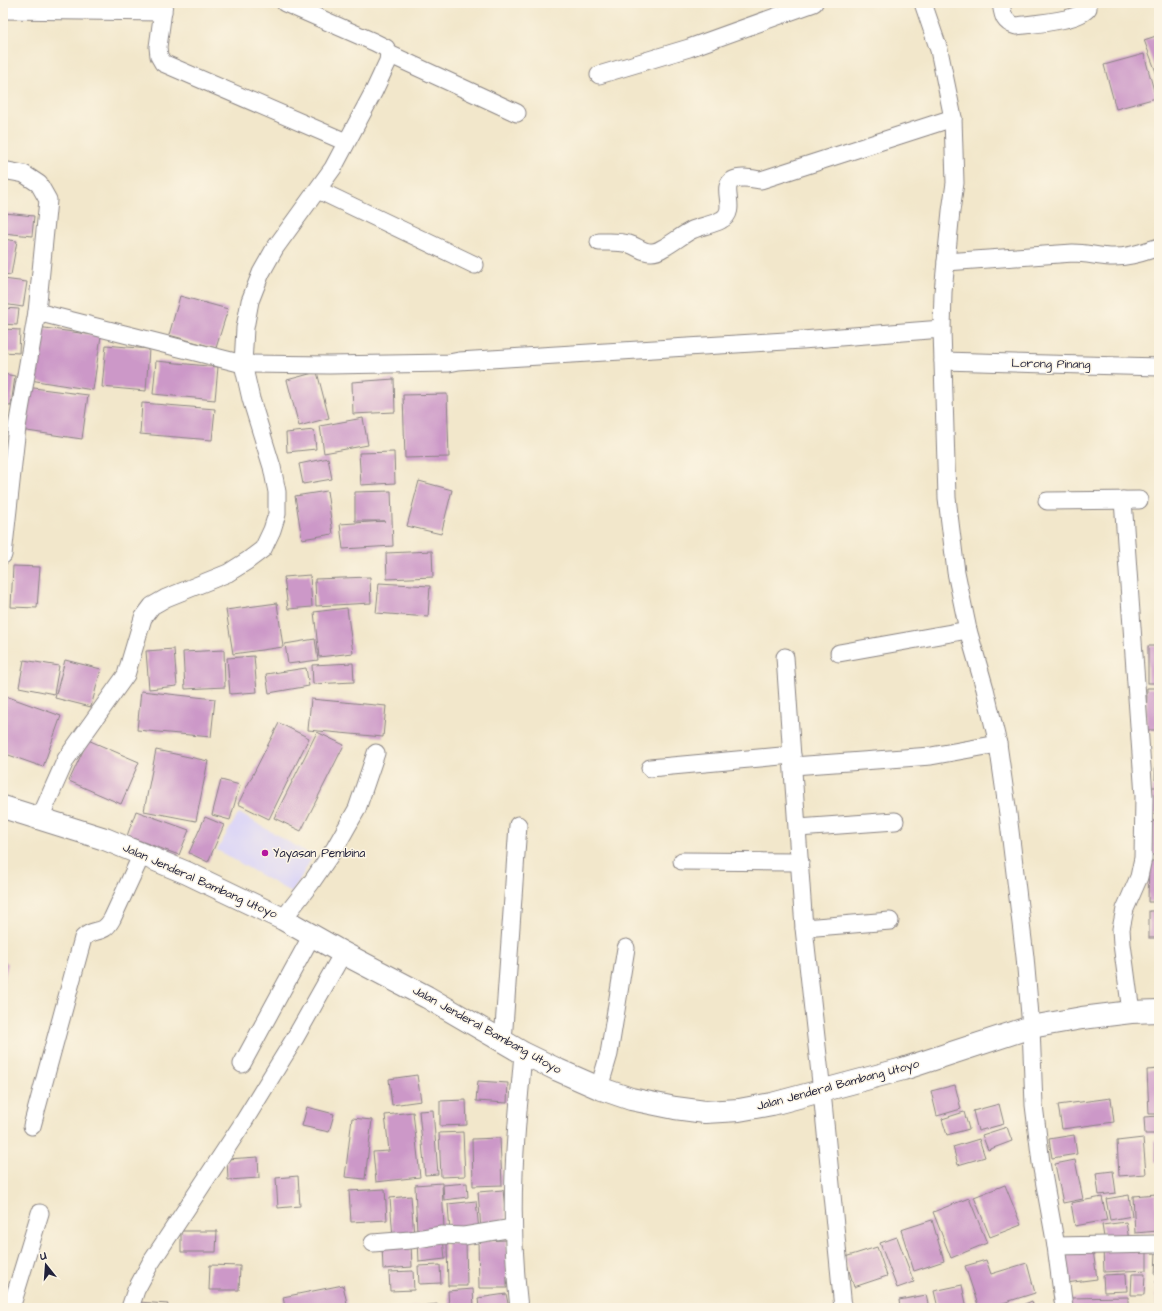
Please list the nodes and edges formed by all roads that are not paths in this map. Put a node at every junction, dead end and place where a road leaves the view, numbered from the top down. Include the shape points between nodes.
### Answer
1 (285, 3) edge
2 (814, 3) edge
3 (922, 3) edge
4 (1001, 3) edge
5 (1087, 3) edge
6 (163, 7) edge
7 (3, 10) edge
8 (389, 54) junction
9 (599, 75) dead end
10 (517, 113) dead end
11 (953, 118) junction
12 (346, 142) junction
13 (3, 170) edge
14 (318, 190) junction
15 (599, 242) dead end
16 (1159, 247) edge
17 (946, 262) junction
18 (475, 265) dead end
19 (37, 312) junction
20 (942, 329) junction
21 (943, 361) junction
22 (243, 364) junction
23 (1159, 366) edge
24 (7, 481) edge
25 (1047, 501) dead end
26 (3, 555) edge
27 (968, 630) junction
28 (839, 653) dead end
29 (785, 657) dead end
30 (998, 744) junction
31 (376, 753) dead end
32 (793, 760) junction
33 (650, 768) dead end
34 (3, 807) edge
35 (40, 818) junction
36 (895, 821) dead end
37 (518, 825) dead end
38 (798, 828) junction
39 (142, 854) junction
40 (682, 861) dead end
41 (800, 862) junction
42 (283, 919) junction
43 (890, 921) dead end
44 (804, 928) junction
45 (312, 935) junction
46 (626, 948) dead end
47 (343, 953) junction
48 (1159, 1011) edge
49 (1131, 1012) junction
50 (1031, 1027) junction
51 (503, 1042) junction
52 (523, 1053) junction
53 (242, 1064) dead end
54 (599, 1088) junction
55 (822, 1092) junction
56 (32, 1126) dead end
57 (40, 1213) dead end
58 (513, 1228) junction
59 (373, 1243) dead end
60 (1159, 1244) edge
61 (1056, 1246) junction
62 (11, 1308) edge
63 (130, 1308) edge
64 (519, 1308) edge
65 (843, 1308) edge
66 (1064, 1308) edge

1 - 8 street via 374,42 386,48
2 - 9 street via 689,48
3 - 11 street via 939,50
4 - 5 street via 1006,22 1016,26 1052,22 1080,15 1086,12
6 - 7 street
6 - 12 street via 158,47 163,63
8 - 10 street
8 - 12 street via 374,91
11 - 15 street via 761,180 734,180 730,182 727,191 727,216 690,231 659,250 644,251 624,242
11 - 17 street via 955,184
12 - 14 street
13 - 19 street via 24,174 40,184 48,200
14 - 18 street
14 - 22 street via 261,273 250,301
16 - 17 street via 1128,256 1072,253
17 - 20 street
19 - 22 street
19 - 24 street
20 - 21 street
20 - 22 street via 454,362
21 - 23 street, Lorong Pinang
21 - 27 street via 947,498 956,572
22 - 35 street via 277,492 277,514 272,530 263,549 247,562 152,606 143,618 126,675 66,758
24 - 26 street
25 - 49 street via 1131,500 1144,796 1143,858 1139,877 1125,908 1121,929
27 - 28 street
27 - 30 street
29 - 32 street
30 - 32 street via 931,756
30 - 50 street via 1025,957
31 - 42 street via 357,809 335,848
32 - 33 street
32 - 38 street
34 - 35 street, Jalan Jenderal Bambang Utoyo
35 - 39 street, Jalan Jenderal Bambang Utoyo
36 - 38 street
37 - 51 street
38 - 41 street
39 - 42 street, Jalan Jenderal Bambang Utoyo
39 - 56 street via 108,926 103,930 88,933 83,938
40 - 41 street
41 - 44 street
42 - 45 street, Jalan Jenderal Bambang Utoyo
43 - 44 street
44 - 55 street
45 - 47 street, Jalan Jenderal Bambang Utoyo
45 - 53 street
46 - 54 street via 609,1054
47 - 51 street, Jalan Jenderal Bambang Utoyo via 427,997
47 - 63 street via 241,1126 150,1264
48 - 49 street, Jalan Jenderal Bambang Utoyo
49 - 50 street, Jalan Jenderal Bambang Utoyo
50 - 55 street, Jalan Jenderal Bambang Utoyo via 903,1069
50 - 61 street via 1034,1105 1041,1163
51 - 52 street, Jalan Jenderal Bambang Utoyo
52 - 54 street, Jalan Jenderal Bambang Utoyo
52 - 58 street via 514,1174
54 - 55 street, Jalan Jenderal Bambang Utoyo via 631,1099 705,1112 739,1110
55 - 65 street
57 - 62 street
58 - 59 street via 464,1236
58 - 64 street
60 - 61 street
61 - 66 street

